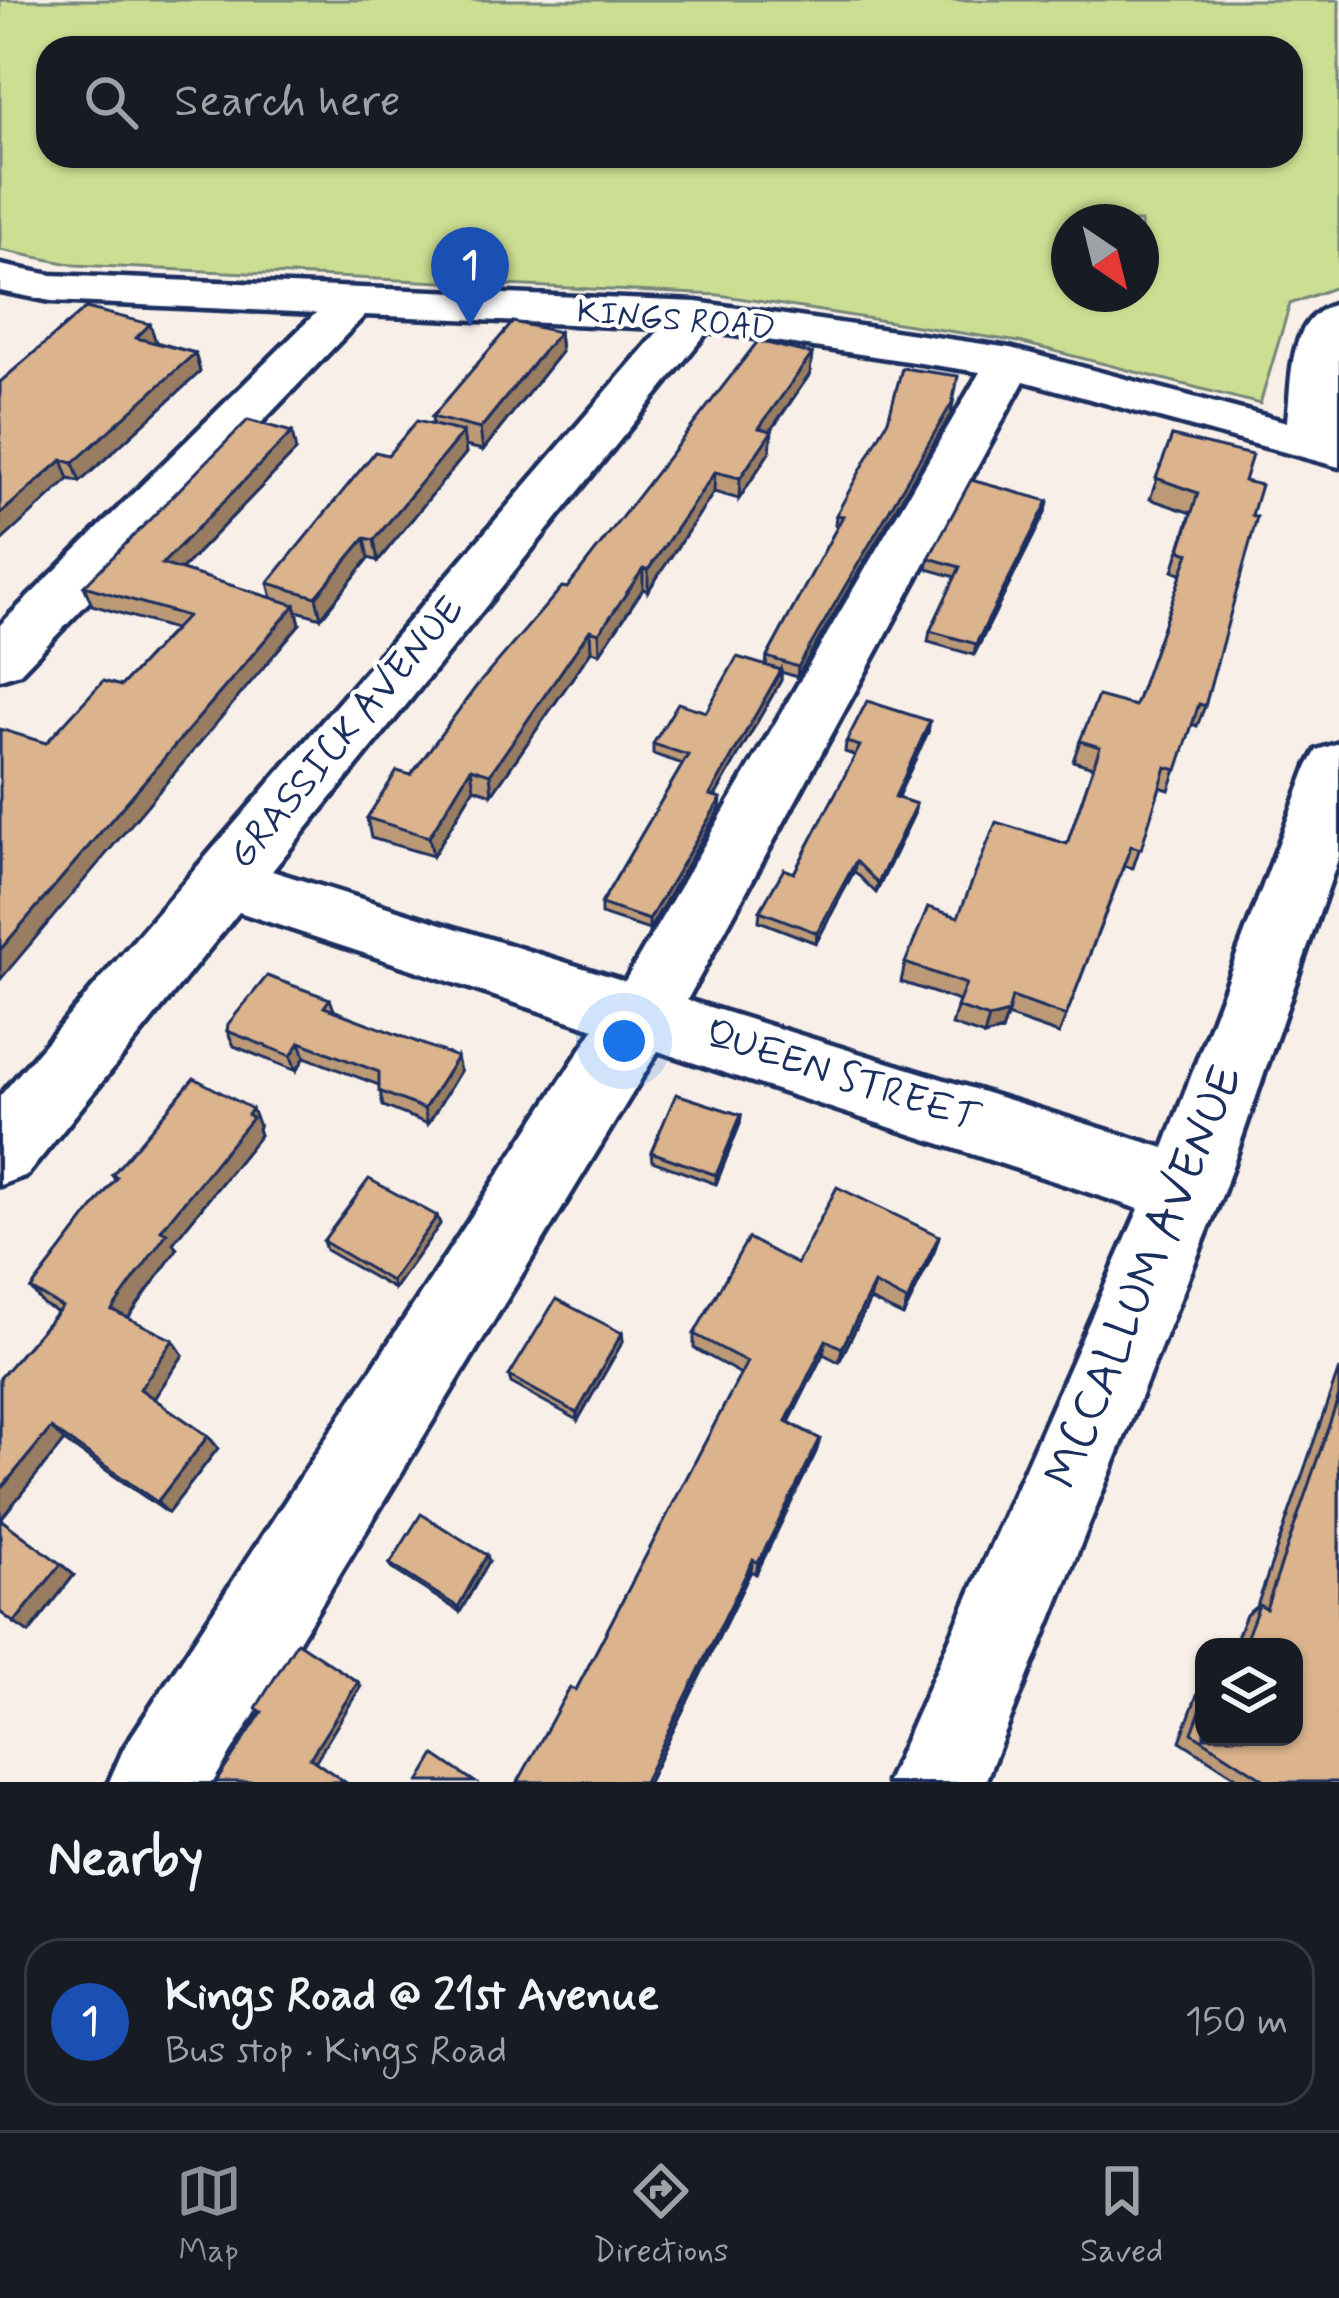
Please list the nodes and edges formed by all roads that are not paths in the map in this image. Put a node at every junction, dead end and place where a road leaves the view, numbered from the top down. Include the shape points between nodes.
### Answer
1 (23, 295) edge
2 (350, 305) junction
3 (696, 316) junction
4 (1339, 317) edge
5 (1010, 362) junction
6 (1324, 448) edge
7 (0, 659) edge
8 (1339, 766) edge
9 (223, 881) junction
10 (644, 1012) junction
11 (0, 1151) edge
12 (1186, 1190) junction
13 (944, 1778) edge
14 (158, 1782) edge

1 - 2 street, KINGS ROAD
2 - 3 street, KINGS ROAD
2 - 7 street
3 - 5 street, KINGS ROAD
3 - 9 street, GRASSICK AVENUE
4 - 6 street via 1323,328
5 - 6 street, KINGS ROAD
5 - 10 street
8 - 12 street, MCCALLUM AVENUE
9 - 10 street, QUEEN STREET
9 - 11 street, GRASSICK AVENUE
10 - 12 street, QUEEN STREET
10 - 14 street
12 - 13 street, MCCALLUM AVENUE

